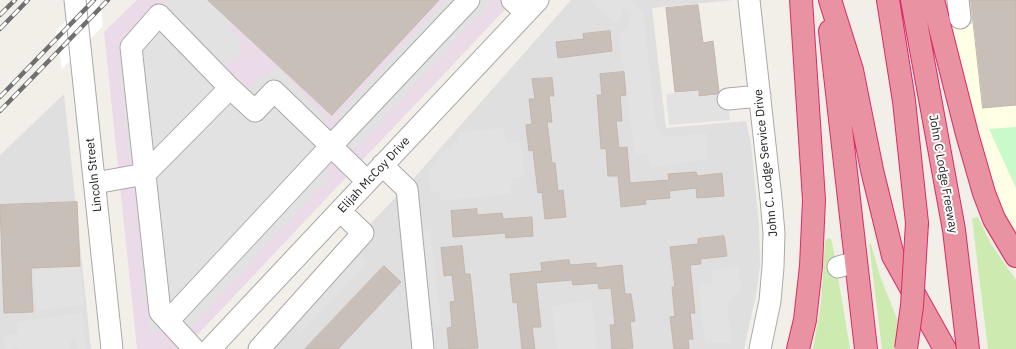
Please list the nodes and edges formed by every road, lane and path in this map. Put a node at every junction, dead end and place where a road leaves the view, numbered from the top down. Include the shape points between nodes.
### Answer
1 (75, 0) edge
2 (469, 0) edge
3 (749, 0) edge
4 (801, 0) edge
5 (826, 0) edge
6 (830, 0) edge
7 (888, 0) edge
8 (912, 0) edge
9 (933, 0) edge
10 (525, 4) edge
11 (230, 88) junction
12 (760, 96) junction
13 (728, 99) dead end
14 (331, 146) junction
15 (382, 165) junction
16 (145, 174) junction
17 (367, 182) junction
18 (95, 183) junction
19 (340, 211) junction
20 (1016, 256) edge
21 (832, 260) junction
22 (168, 321) junction
23 (112, 349) edge
24 (194, 349) edge
25 (210, 349) edge
26 (259, 349) edge
27 (423, 349) edge
28 (760, 349) edge
29 (798, 349) edge
30 (866, 349) edge
31 (906, 349) edge
32 (945, 349) edge
33 (968, 349) edge

1 - 18 street, Lincoln Street
2 - 14 street
3 - 12 street, John C. Lodge Service Drive
4 - 21 highway via 814,200
5 - 21 highway
6 - 32 highway via 852,70 893,256
7 - 31 highway, bridge via 904,101 917,223 912,306
8 - 33 highway, John C Lodge Freeway via 954,230
9 - 20 highway via 984,193 994,219
10 - 15 street, Elijah McCoy Drive
11 - 14 street via 255,111 274,91
11 - 16 street
11 - 16 street via 159,15 131,46
12 - 13 street
12 - 28 street, John C. Lodge Service Drive via 774,233 770,301
14 - 17 street
14 - 22 street
15 - 17 street, Elijah McCoy Drive
15 - 27 street via 407,189
16 - 18 street
16 - 22 street via 160,312
17 - 19 street, Elijah McCoy Drive
18 - 23 street, Lincoln Street
19 - 25 street, Elijah McCoy Drive
19 - 26 street via 363,233
21 - 29 highway via 812,266 805,320
21 - 30 highway
22 - 24 street

